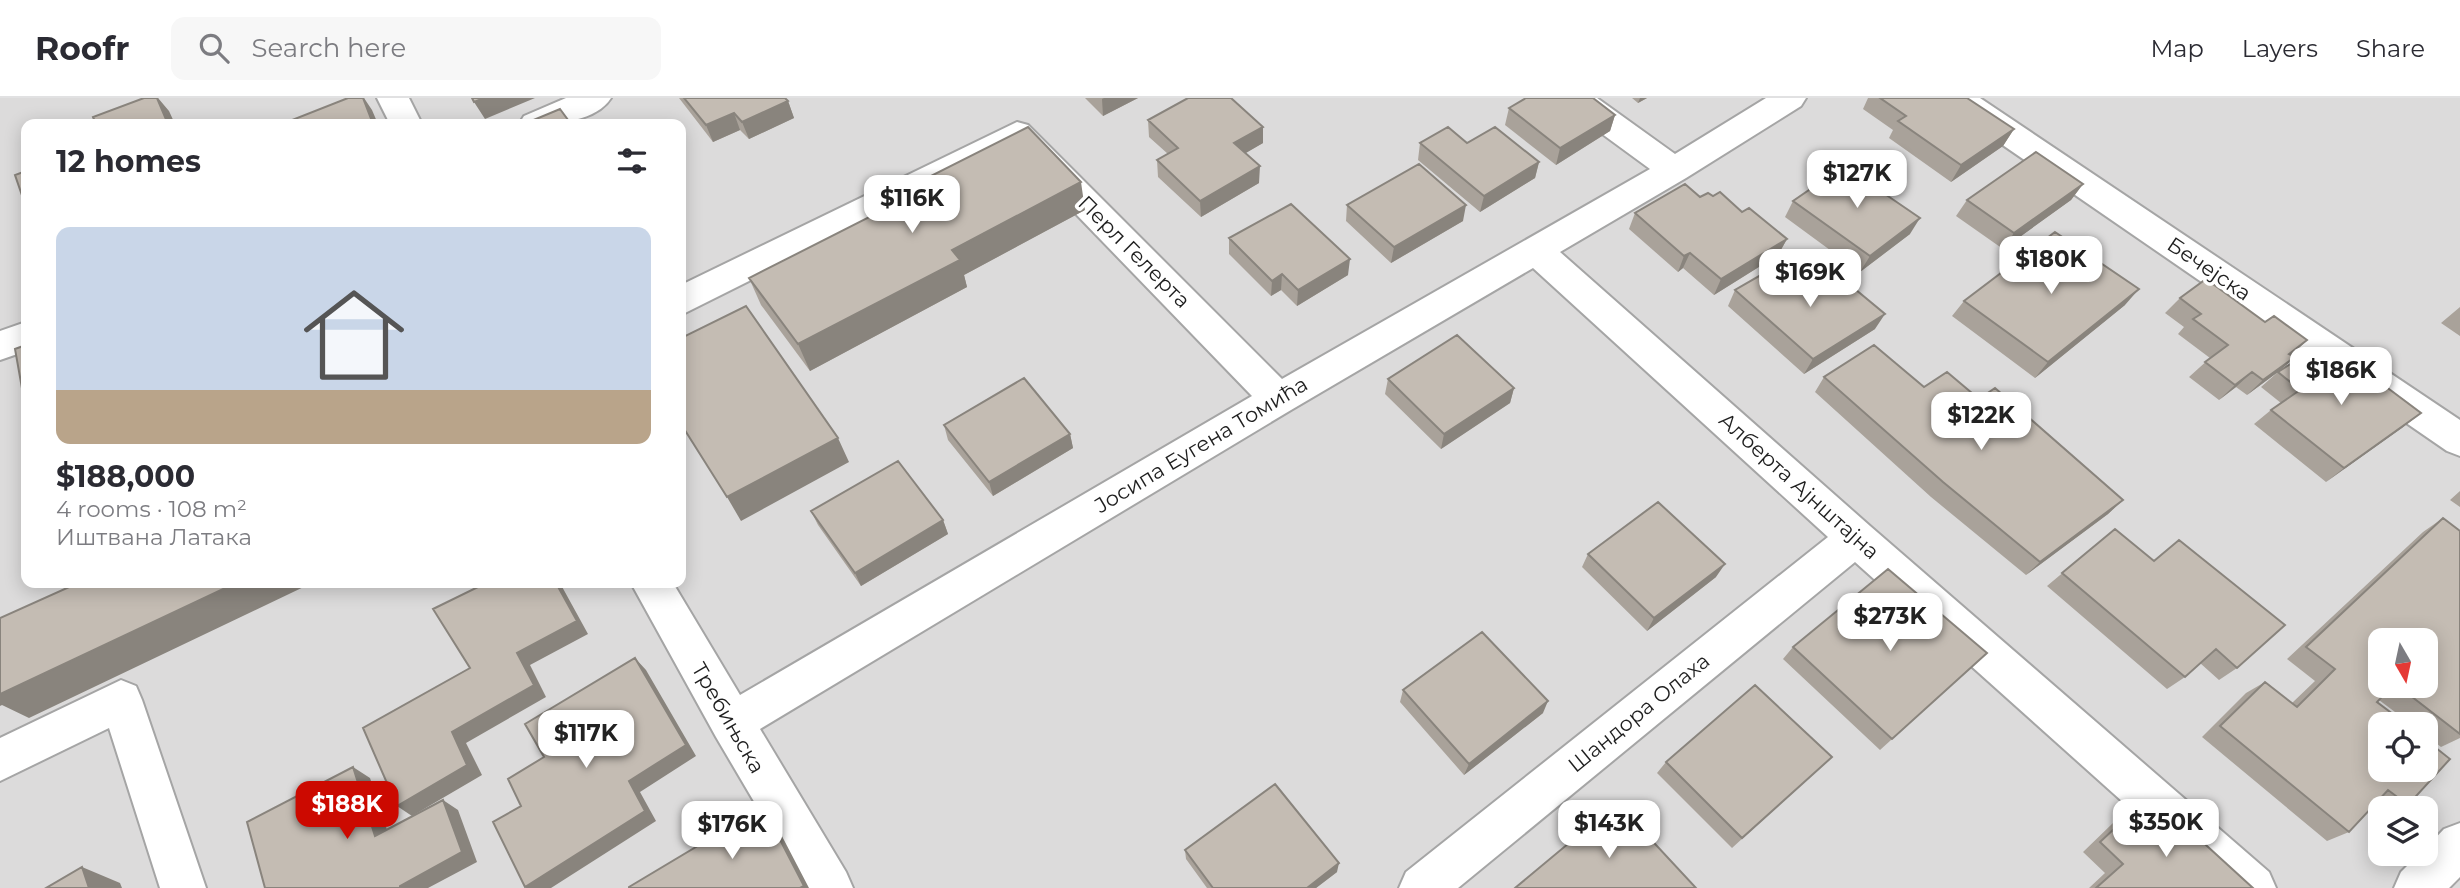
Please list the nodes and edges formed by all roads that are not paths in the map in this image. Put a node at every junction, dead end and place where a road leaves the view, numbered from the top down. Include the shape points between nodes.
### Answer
1 (393, 98) edge
2 (594, 98) edge
3 (1575, 98) edge
4 (1790, 98) edge
5 (1957, 98) edge
6 (404, 119) edge
7 (546, 119) edge
8 (1674, 170) junction
9 (1535, 249) junction
10 (686, 298) edge
11 (21, 338) edge
12 (0, 346) edge
13 (1279, 399) junction
14 (2460, 440) edge
15 (1856, 538) junction
16 (654, 588) edge
17 (730, 723) junction
18 (0, 761) edge
19 (2460, 845) edge
20 (183, 888) edge
21 (830, 888) edge
22 (1422, 888) edge
23 (2253, 888) edge
24 (2417, 888) edge

1 - 6 street
2 - 7 street
3 - 8 street
4 - 8 street, Јосипа Еугена Томића
5 - 14 street, Бечејска
8 - 9 street, Јосипа Еугена Томића
9 - 13 street, Јосипа Еугена Томића
9 - 15 street, Алберта Ајнштајна
10 - 13 street, Перл Гелерта via 1017,133
11 - 12 street
13 - 17 street, Јосипа Еугена Томића
15 - 22 street, Шандора Олаха
15 - 23 street, Алберта Ајнштајна
16 - 17 street, Требињска
17 - 21 street, Требињска
18 - 20 street via 121,700
19 - 24 street

